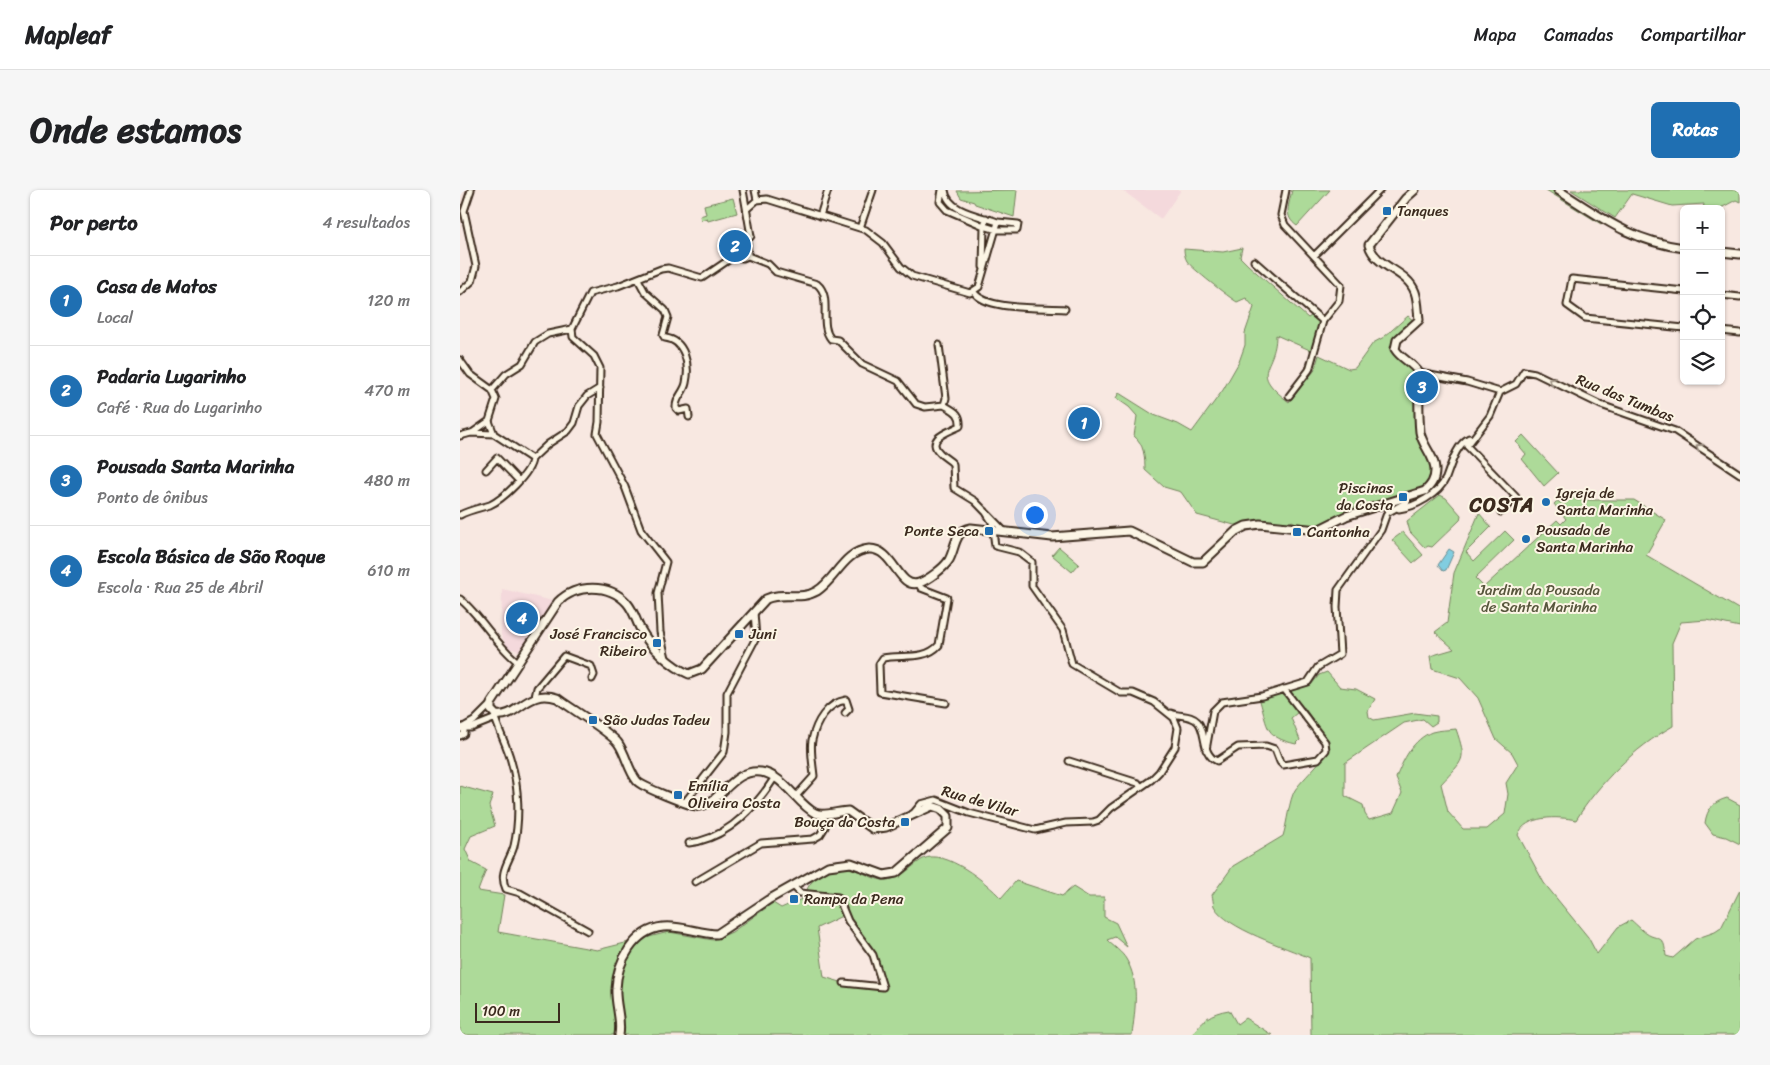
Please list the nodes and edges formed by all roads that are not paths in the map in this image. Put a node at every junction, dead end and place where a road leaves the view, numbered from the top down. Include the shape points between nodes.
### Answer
1 (471, 190) edge
2 (755, 190) edge
3 (828, 190) edge
4 (873, 190) edge
5 (943, 190) edge
6 (1286, 190) edge
7 (1380, 190) edge
8 (1415, 190) edge
9 (1558, 190) edge
10 (745, 191) edge
11 (756, 200) junction
12 (748, 208) junction
13 (820, 216) junction
14 (986, 218) junction
15 (998, 222) junction
16 (984, 226) junction
17 (860, 228) junction
18 (997, 230) junction
19 (749, 238) junction
20 (1680, 248) edge
21 (1725, 252) edge
22 (1740, 254) edge
23 (748, 256) junction
24 (1314, 256) junction
25 (733, 257) junction
26 (1254, 260) dead end
27 (983, 273) junction
28 (638, 279) junction
29 (1680, 291) edge
30 (460, 292) edge
31 (974, 292) junction
32 (1725, 295) edge
33 (1740, 297) edge
34 (1065, 308) dead end
35 (1323, 321) junction
36 (1680, 328) edge
37 (572, 329) junction
38 (1725, 331) edge
39 (1740, 333) edge
40 (939, 345) dead end
41 (460, 360) edge
42 (1419, 373) junction
43 (600, 388) junction
44 (492, 390) junction
45 (1500, 392) junction
46 (1289, 396) dead end
47 (944, 405) junction
48 (689, 417) dead end
49 (489, 421) junction
50 (471, 433) junction
51 (494, 434) junction
52 (1476, 434) junction
53 (460, 436) edge
54 (532, 459) junction
55 (486, 470) dead end
56 (1740, 474) edge
57 (519, 481) junction
58 (1408, 498) junction
59 (1397, 509) junction
60 (985, 511) junction
61 (1501, 512) dead end
62 (460, 515) edge
63 (994, 530) junction
64 (1004, 531) junction
65 (918, 583) junction
66 (460, 599) edge
67 (754, 611) junction
68 (666, 658) junction
69 (518, 662) junction
70 (592, 679) dead end
71 (1284, 689) junction
72 (535, 697) junction
73 (946, 703) dead end
74 (1167, 710) junction
75 (845, 713) dead end
76 (494, 715) junction
77 (462, 728) edge
78 (460, 736) edge
79 (1206, 750) junction
80 (1069, 760) dead end
81 (774, 777) junction
82 (1141, 787) junction
83 (797, 796) junction
84 (686, 802) junction
85 (822, 814) junction
86 (912, 815) junction
87 (689, 843) dead end
88 (696, 882) dead end
89 (793, 886) junction
90 (588, 931) dead end
91 (844, 983) dead end
92 (619, 1035) edge

1 - 30 street via 464,211 476,266 472,280
2 - 11 street
3 - 13 street
4 - 17 street
5 - 14 street via 952,206
5 - 16 street via 942,206
6 - 24 street via 1281,215 1285,226
7 - 24 street
8 - 42 street via 1369,245 1372,255 1410,283 1415,292 1418,320 1397,340 1395,349
9 - 20 street via 1626,233 1660,245
10 - 12 street
11 - 12 street
11 - 13 street via 767,199
12 - 19 street
13 - 17 street
14 - 15 street
14 - 16 street
15 - 18 street
15 - 18 street via 1018,224 1017,230
16 - 18 street
16 - 27 street
17 - 31 street via 876,237 912,276 966,294
18 - 27 street
19 - 23 street
19 - 25 street
21 - 22 street
23 - 25 street
23 - 47 street via 768,264 776,272 821,287 831,339 838,340 862,364 898,381 916,404 925,407
24 - 35 street via 1340,286 1342,293
25 - 28 street via 702,278 668,268
26 - 35 street
27 - 31 street
28 - 37 street via 590,292
28 - 48 street via 645,292 665,310 668,317 664,338 677,341 682,346 686,384 676,408 688,410
29 - 36 street via 1572,279 1567,305 1585,318
31 - 34 street via 1001,306
32 - 33 street
35 - 46 street via 1309,370
37 - 43 street via 573,337 594,356 600,368
37 - 44 street via 548,334 535,342 522,364 506,374
38 - 39 street
40 - 47 street via 946,398
41 - 44 street via 470,374
42 - 45 street
42 - 58 street via 1420,433 1436,471 1433,483 1425,491
43 - 54 street via 579,406 568,431
43 - 68 street via 597,434 625,487 641,530 666,562 658,593 660,632
44 - 49 street via 496,399
45 - 52 street via 1490,416
56 -> 45 street, Rua das Tumbas via 1675,432 1596,403 1535,373 1524,371 1516,384
47 - 60 street via 956,411 960,426 941,433 936,447 953,464 954,488
49 - 50 street
49 - 51 street
50 - 51 street
50 - 53 street
51 - 54 street
52 - 59 street via 1466,440 1450,464 1441,486 1412,508
52 - 61 street via 1467,446 1516,497
54 - 57 street via 531,466
55 - 57 street via 497,458
57 - 62 street via 492,504
58 - 59 street
58 - 64 street via 1346,516 1318,530 1260,524 1246,526 1236,531 1203,562 1193,562 1129,531 1052,537
59 - 71 street via 1388,513 1381,530 1338,590 1340,654 1318,667 1308,682
60 - 63 street
60 - 64 street
63 - 64 street
63 - 65 street via 963,530 948,561
63 - 74 street via 995,546 1019,552 1032,562 1032,586 1063,630 1072,664 1121,693 1142,696
65 - 67 street via 902,578 879,550 868,549 856,552 819,590 807,596 775,594
65 - 73 street via 922,588 947,598 939,646 934,651 914,656 883,658 880,692
66 - 69 street via 480,617
67 - 68 street via 702,669 689,674
67 - 84 street via 756,638 727,693 728,732 724,752
68 - 69 street via 641,630 625,601 611,592 580,588 572,590 558,602
69 - 76 street
70 - 72 street via 591,666 564,656 537,688
71 - 79 street via 1216,705
71 - 79 street via 1325,742 1326,750 1318,759 1284,765 1275,749 1249,746 1238,747 1217,761
72 - 76 street via 508,714
72 - 84 street via 547,695 557,698 618,742 636,780 645,787
74 - 79 street via 1198,722
74 - 82 street, Rua de Vilar via 1178,728 1178,739 1159,772
75 - 83 street via 849,709 846,700 838,701 822,715 811,741 814,776
76 - 77 street
76 - 77 street via 471,728
76 - 90 street via 516,783 513,847 504,867 503,884 506,889 520,893
77 - 78 street via 464,734
80 - 82 street via 1138,783
81 - 83 street
81 - 84 street via 763,772 740,775 706,804 696,806
81 - 87 street via 757,802 735,823 715,836
82 - 86 street, Rua de Vilar via 1099,820 1036,830 969,813 936,800 921,804
83 - 85 street via 814,813
85 - 86 street via 848,811 872,828 886,827
85 - 88 street via 825,827 813,839 761,843
86 - 89 street via 932,806 941,809 948,816 948,828 896,873 884,875 851,863 840,863 828,866
89 - 91 street via 800,893 838,897 848,921 873,955 883,987
89 - 92 street via 717,934 664,927 646,932 622,959 616,979 621,1022

